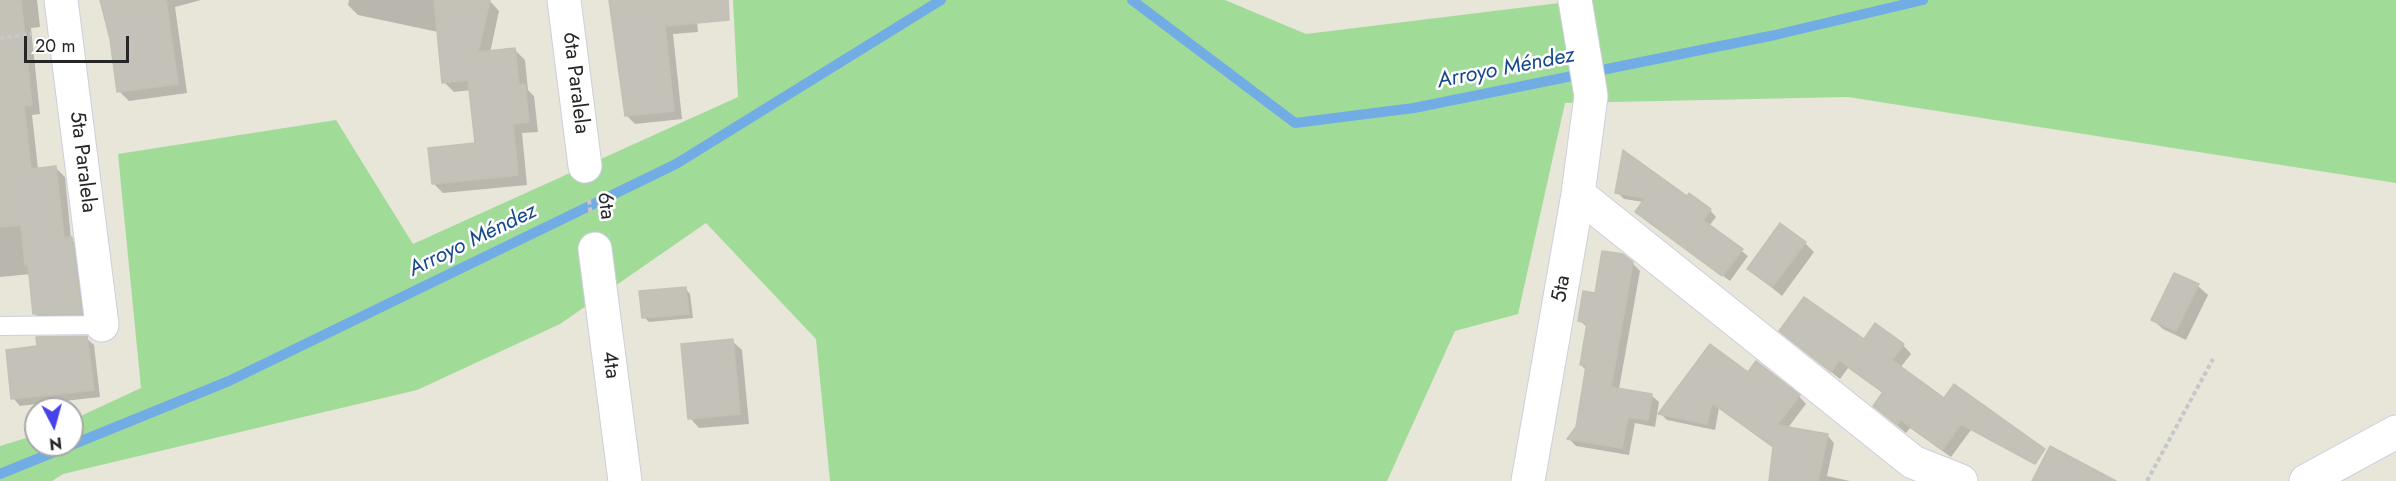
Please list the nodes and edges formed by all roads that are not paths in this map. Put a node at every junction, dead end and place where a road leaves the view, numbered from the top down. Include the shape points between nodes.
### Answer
1 (61, 0) edge
2 (564, 0) edge
3 (1575, 0) edge
4 (585, 166) road end
5 (1578, 194) junction
6 (595, 249) road end
7 (102, 325) joint
8 (0, 326) edge
9 (2396, 432) edge
10 (1947, 478) edge
11 (625, 481) edge
12 (1528, 481) edge
13 (2306, 481) edge

1 - 7 street, 5ta Paralela
2 - 4 street, 6ta Paralela
3 - 5 street, 5ta via 1591,96
5 - 10 street via 1913,462
5 - 12 street, 5ta
6 - 11 street, 4ta
7 - 8 lane
9 - 13 street

